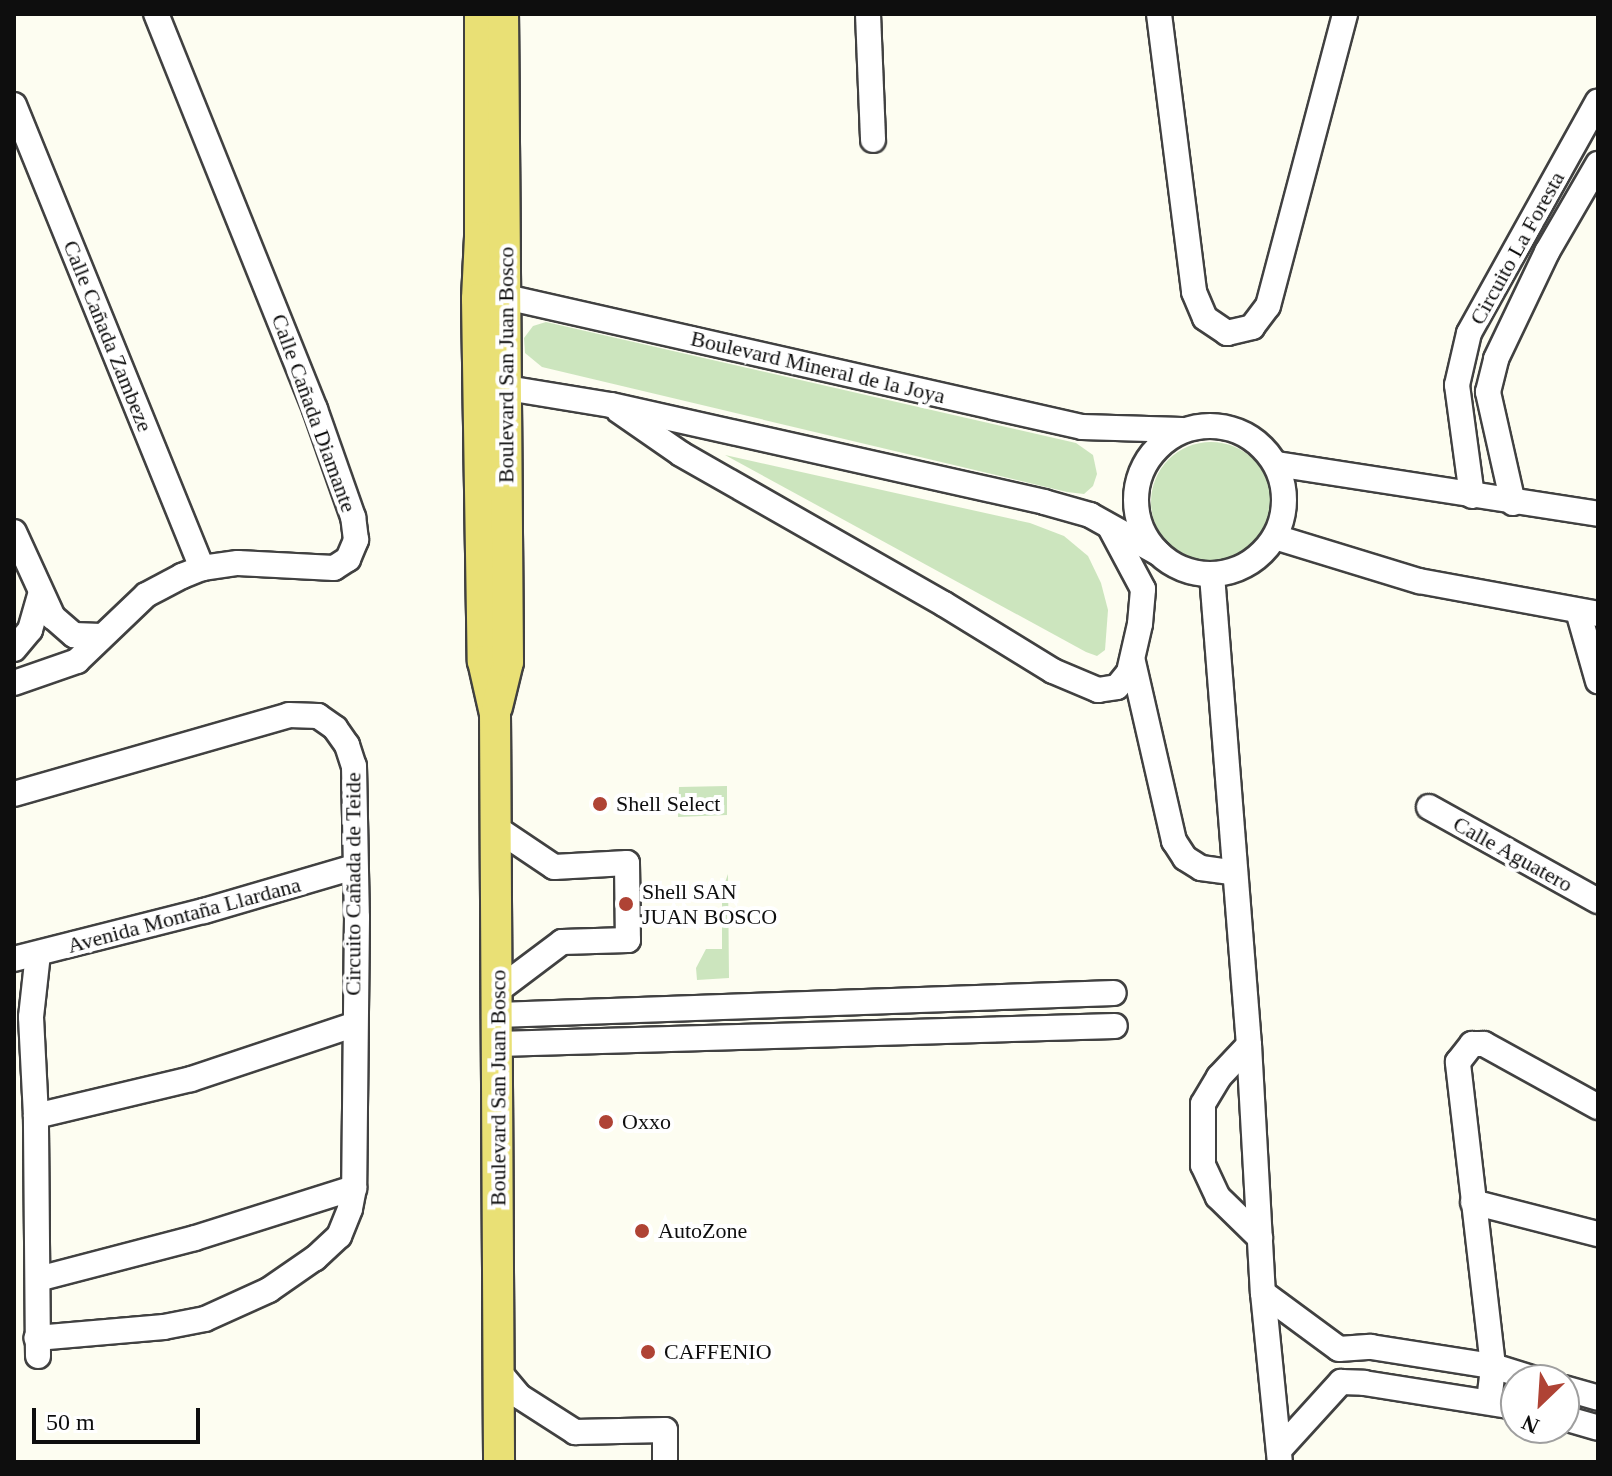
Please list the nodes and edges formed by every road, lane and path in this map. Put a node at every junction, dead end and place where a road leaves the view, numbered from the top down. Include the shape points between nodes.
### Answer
1 (156, 14) edge
2 (480, 14) edge
3 (503, 14) edge
4 (868, 14) edge
5 (1159, 14) edge
6 (1345, 14) edge
7 (1598, 101) edge
8 (14, 105) edge
9 (873, 140) dead end
10 (1598, 164) edge
11 (1526, 234) junction
12 (1547, 252) junction
13 (492, 298) junction
14 (494, 386) junction
15 (611, 405) junction
16 (1182, 430) junction
17 (1276, 464) junction
18 (1472, 496) junction
19 (1513, 503) junction
20 (1598, 514) edge
21 (1109, 526) junction
22 (14, 532) edge
23 (1275, 537) junction
24 (1158, 553) junction
25 (202, 568) junction
26 (1212, 575) junction
27 (40, 594) junction
28 (1588, 613) edge
29 (101, 636) junction
30 (14, 649) edge
31 (1133, 662) junction
32 (1598, 681) edge
33 (14, 683) edge
34 (14, 794) edge
35 (1429, 807) dead end
36 (496, 828) junction
37 (354, 867) junction
38 (1235, 873) junction
39 (1598, 901) edge
40 (38, 954) junction
41 (14, 959) edge
42 (1114, 993) dead end
43 (498, 1016) junction
44 (22, 1018) edge
45 (353, 1025) junction
46 (1115, 1026) dead end
47 (1249, 1045) junction
48 (1598, 1107) edge
49 (36, 1116) junction
50 (354, 1188) junction
51 (1473, 1202) junction
52 (1598, 1234) edge
53 (1260, 1238) junction
54 (38, 1279) junction
55 (1263, 1293) junction
56 (1339, 1349) junction
57 (1493, 1366) junction
58 (1500, 1368) edge
59 (499, 1372) junction
60 (1341, 1382) junction
61 (1489, 1401) junction
62 (1500, 1403) edge
63 (1280, 1455) edge
64 (499, 1462) edge
65 (665, 1462) edge

1 - 25 street, Calle Cañada Diamante via 277,312 357,530 354,551 334,568 238,563
2 - 13 main road, Boulevard San Juan Bosco
3 - 13 main road, Boulevard San Juan Bosco
4 - 9 street
5 - 6 street via 1194,292 1205,318 1227,333 1252,327 1268,306
7 - 11 street, Circuito La Foresta
8 - 25 street, Calle Cañada Zambeze
10 - 12 street, Circuito La Foresta
11 - 12 street
11 - 18 street, Circuito La Foresta via 1469,333 1461,361 1457,385
12 - 19 street, Circuito La Foresta via 1511,321 1488,392
13 - 14 main road, Boulevard San Juan Bosco
13 - 14 street via 488,344
13 - 16 street, Boulevard Mineral de la Joya via 1082,427
14 - 15 street
14 - 36 main road, Boulevard San Juan Bosco via 508,662 495,714
15 - 21 street via 1044,502
15 - 31 street via 681,454 1081,684 1098,690 1117,687
16 - 17 street via 1204,425 1245,434
16 - 24 street via 1149,456 1139,475 1137,516
17 - 18 street
17 - 23 street via 1284,488 1284,514
18 - 19 street
19 - 20 street
21 - 24 street
21 - 31 street via 1143,589
22 - 27 street
23 - 26 street via 1259,557 1237,570
23 - 28 street via 1419,581
24 - 26 street via 1173,566
25 - 29 street, Calle Cañada Diamante via 146,595
26 - 38 street
27 - 29 street via 63,629 86,638
27 - 30 street via 30,630
28 - 32 street
29 - 33 street, Calle Cañada Diamante via 77,661
31 - 38 street via 1174,841 1185,858 1201,868
34 - 37 street, Circuito Cañada de Teide via 289,715 318,716 335,728 354,766
35 - 39 street, Calle Aguatero
36 - 43 main road, Boulevard San Juan Bosco
36 - 43 street via 554,867 627,863 628,940 562,942
37 - 40 street, Avenida Montaña Llardana
37 - 45 street, Circuito Cañada de Teide
38 - 47 street
40 - 41 street, Avenida Montaña Llardana
40 - 44 street, Circuito Cañada de Teide
42 - 43 street
43 - 46 street
43 - 59 main road, Boulevard San Juan Bosco
44 - 49 street, Circuito Cañada de Teide
45 - 49 street via 191,1079
45 - 50 street, Circuito Cañada de Teide
47 - 53 street
47 - 53 street via 1203,1104 1203,1165 1218,1197
48 - 51 street via 1468,1033 1458,1072
49 - 54 street, Circuito Cañada de Teide
50 - 54 street via 195,1238
50 - 54 street, Circuito Cañada de Teide via 339,1236 315,1258 269,1290 192,1323 37,1347
51 - 52 street
51 - 57 street
53 - 55 street
55 - 56 street
55 - 63 street
56 - 57 street via 1371,1347
56 - 60 street
57 - 58 street
57 - 61 street
59 - 64 main road, Boulevard San Juan Bosco
59 - 65 street via 519,1396 575,1432 665,1430
60 - 61 street
60 - 63 street
61 - 62 street

